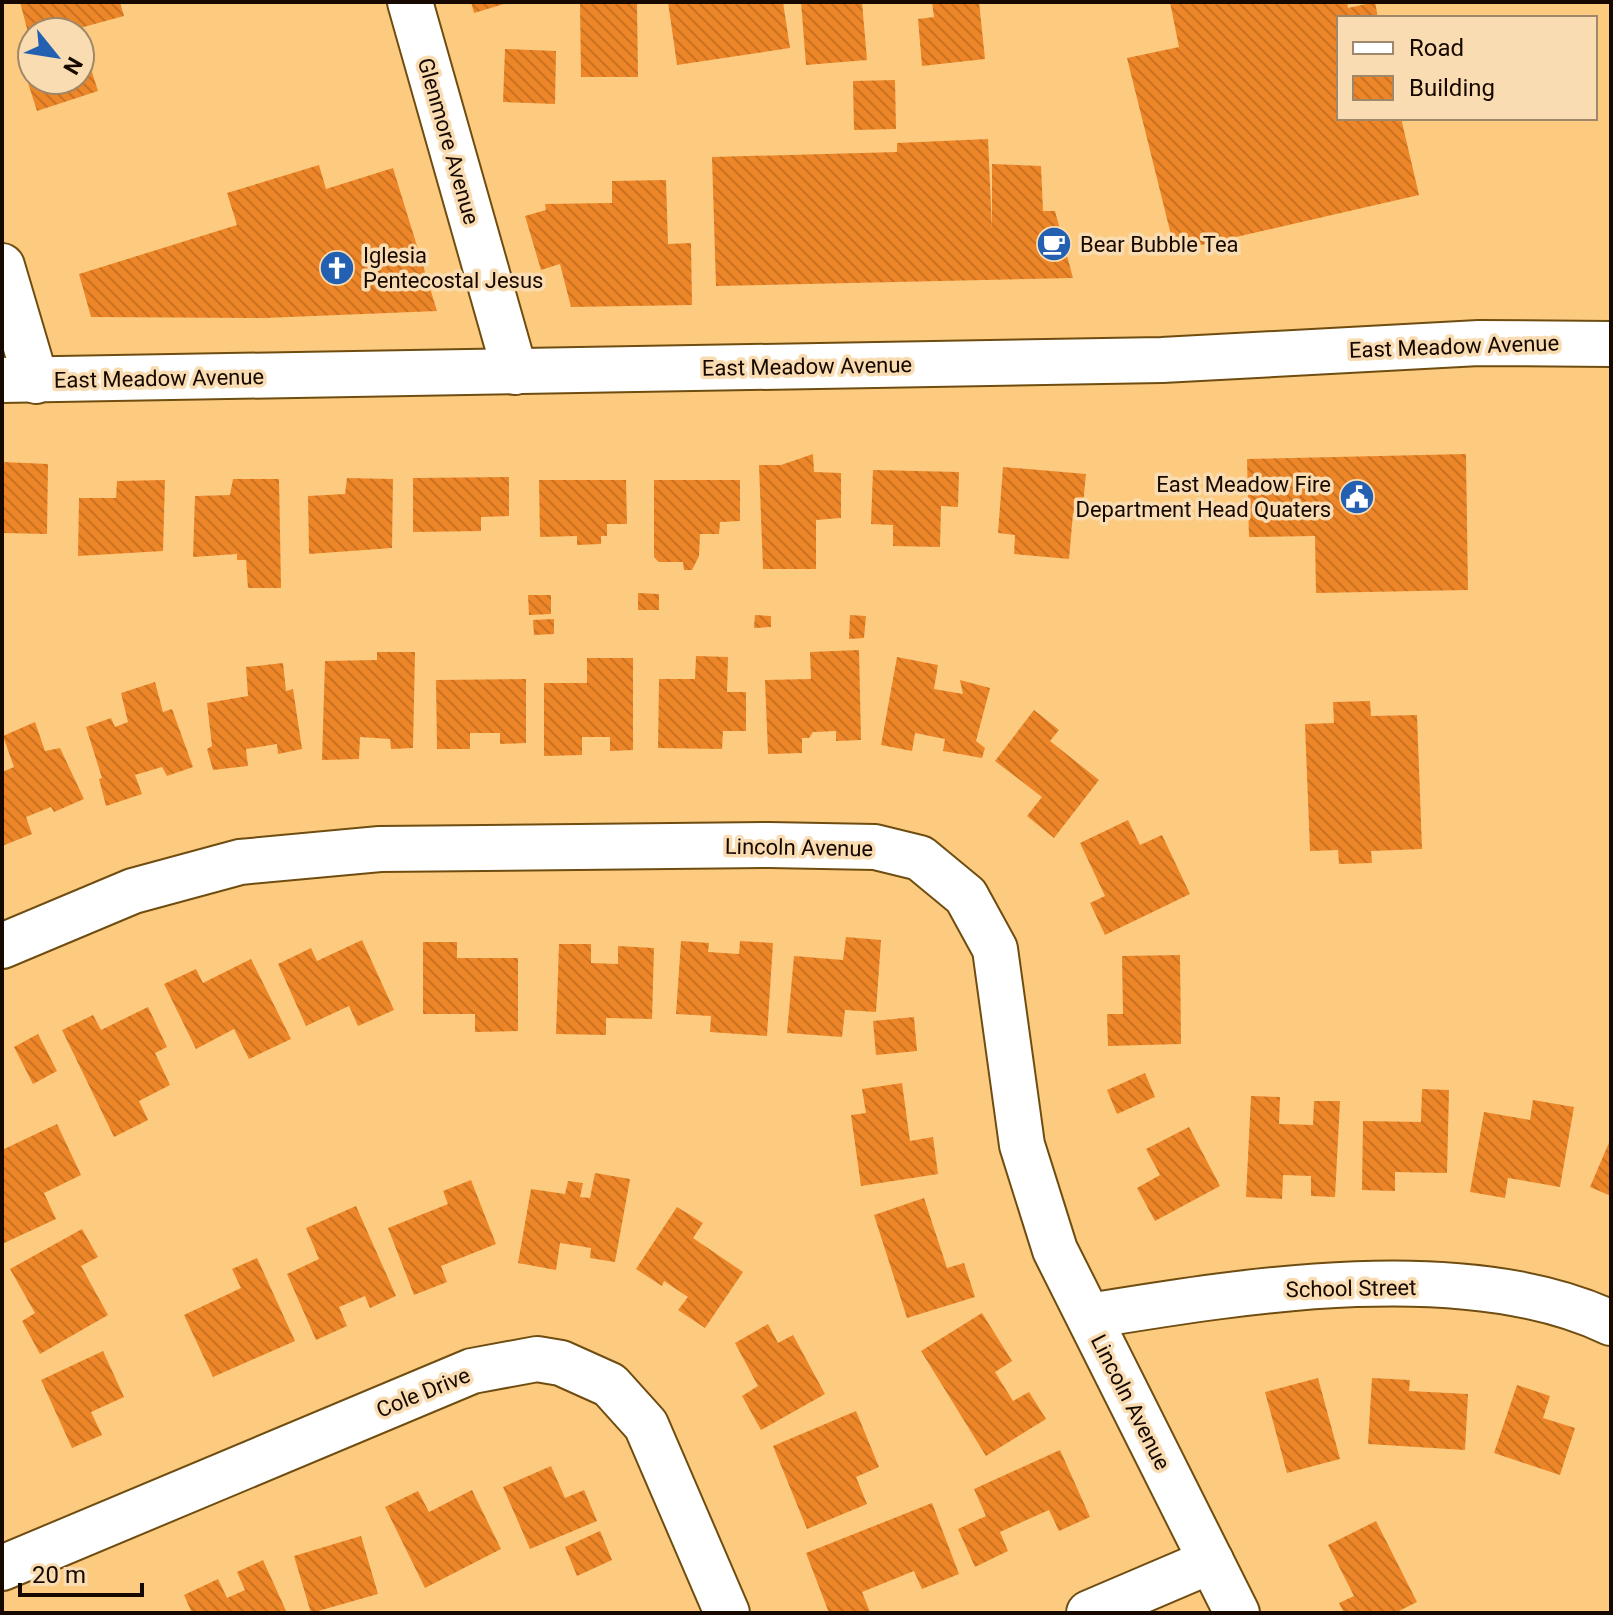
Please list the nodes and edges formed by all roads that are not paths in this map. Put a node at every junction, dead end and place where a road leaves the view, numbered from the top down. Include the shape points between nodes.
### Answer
1 (410, 2) edge
2 (2, 266) edge
3 (1611, 344) edge
4 (515, 372) junction
5 (19, 380) edge
6 (2, 946) edge
7 (1089, 1316) junction
8 (1611, 1323) edge
9 (6, 1554) edge
10 (1211, 1561) junction
11 (727, 1613) edge
12 (1089, 1613) edge
13 (1237, 1613) edge

1 - 4 street, Glenmore Avenue
2 - 5 street
3 - 4 street, East Meadow Avenue via 1537,341 1162,360
4 - 5 street, East Meadow Avenue
6 - 7 street, Lincoln Avenue via 133,891 240,862 380,849 769,845 875,847 920,858 966,896 995,949 1022,1145 1055,1250
7 - 8 street, School Street via 1251,1290 1408,1285 1492,1289 1583,1309
7 - 10 street, Lincoln Avenue
9 - 11 street, Cole Drive via 472,1371 537,1359 561,1363 610,1385 646,1425
10 - 12 street
10 - 13 street, Lincoln Avenue

